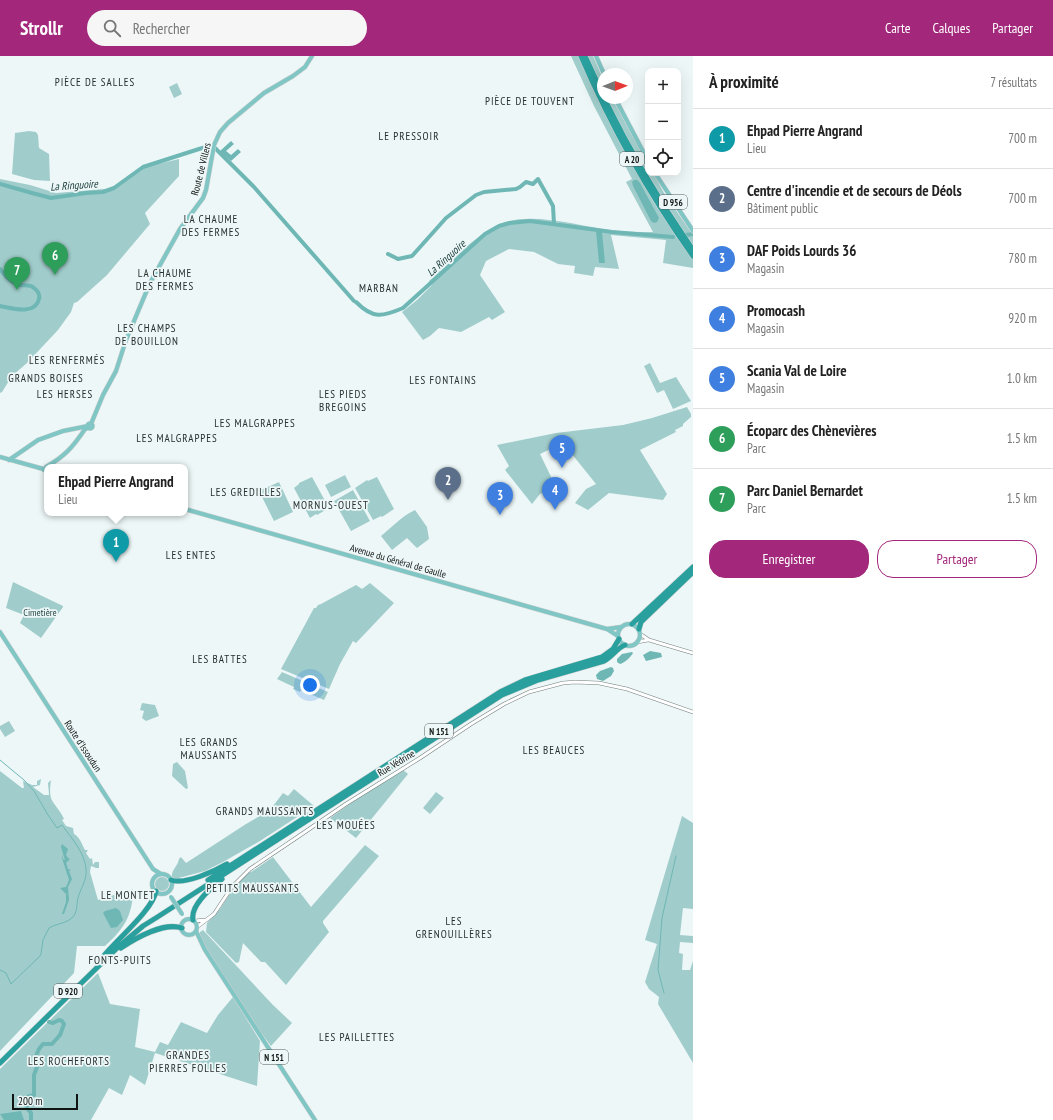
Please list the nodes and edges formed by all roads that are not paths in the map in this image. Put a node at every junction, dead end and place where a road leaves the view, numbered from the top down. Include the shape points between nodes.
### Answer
1 (312, 56) edge
2 (581, 56) edge
3 (585, 56) edge
4 (596, 56) edge
5 (601, 68) edge
6 (597, 82) edge
7 (607, 104) edge
8 (618, 104) edge
9 (645, 155) edge
10 (657, 176) edge
11 (693, 231) edge
12 (693, 250) edge
13 (693, 256) edge
14 (89, 426) junction
15 (0, 457) edge
16 (9, 460) junction
17 (50, 464) edge
18 (44, 469) edge
19 (188, 510) edge
20 (693, 567) edge
21 (693, 572) edge
22 (632, 624) junction
23 (621, 628) junction
24 (607, 629) junction
25 (640, 631) junction
26 (0, 632) edge
27 (619, 638) junction
28 (649, 640) junction
29 (637, 642) junction
30 (625, 645) junction
31 (693, 653) edge
32 (693, 712) edge
33 (265, 843) junction
34 (246, 860) junction
35 (152, 868) junction
36 (161, 874) junction
37 (154, 878) junction
38 (171, 880) junction
39 (170, 889) junction
40 (156, 891) junction
41 (164, 893) junction
42 (171, 897) junction
43 (182, 914) junction
44 (192, 920) junction
45 (205, 920) junction
46 (182, 925) junction
47 (196, 929) junction
48 (190, 935) junction
49 (204, 950) junction
50 (102, 958) junction
51 (97, 967) junction
52 (0, 1058) edge
53 (0, 1063) edge
54 (315, 1120) edge

1 - 14 main road, Route de Villers via 305,67 264,93 228,123 218,135 203,198 180,229 150,283 116,371
2 - 13 highway, A 20 via 603,105 635,165
3 - 6 highway
4 - 5 main road
7 - 12 highway, A 20 via 657,194
8 - 9 main road
10 - 11 main road, D 956
14 - 16 main road via 38,440
14 - 17 main road, Route de Villers via 73,448
15 - 16 main road
16 - 18 main road
19 - 24 main road, Avenue du Général de Gaulle
20 - 22 highway
21 - 25 highway via 641,622
22 - 23 main road via 626,624
22 - 25 main road
23 - 24 main road, Avenue du Général de Gaulle
23 - 27 main road
24 - 27 main road, Avenue du Général de Gaulle
25 - 28 street
25 - 29 main road
26 - 35 main road, Route d'Issoudun
27 - 30 main road
27 - 33 highway, N 151 via 613,650 602,657 525,680 500,692
28 - 29 street
28 - 31 street
29 - 30 main road
30 - 34 highway, N 151 via 604,662 538,680 502,695
32 - 45 street, Rue Védrine via 627,689 599,683 562,683 529,692 471,724 250,869 235,884 214,914
33 - 38 highway, N 151 via 213,871 185,880
33 - 50 highway, D 920 via 150,917
34 - 44 highway via 206,893 194,909
34 - 51 highway, D 920 via 143,926
35 - 36 main road, Route d'Issoudun
35 - 37 main road, Route d'Issoudun
36 - 37 main road
36 - 38 main road
37 - 40 main road
38 - 39 main road
39 - 41 main road
39 - 42 main road
40 - 41 main road
40 - 50 highway, D 920 via 152,902 141,916
41 - 42 main road
42 - 43 main road, bridge
43 - 44 main road
43 - 46 main road
44 - 45 street
44 - 46 main road
44 - 47 main road
45 - 47 street, Rue Védrine
46 - 48 main road via 184,933
46 - 51 highway via 140,936
47 - 48 main road
47 - 49 main road, N 151
48 - 49 main road, N 151
49 - 54 main road, N 151
50 - 52 highway, D 920
51 - 53 highway, D 920

